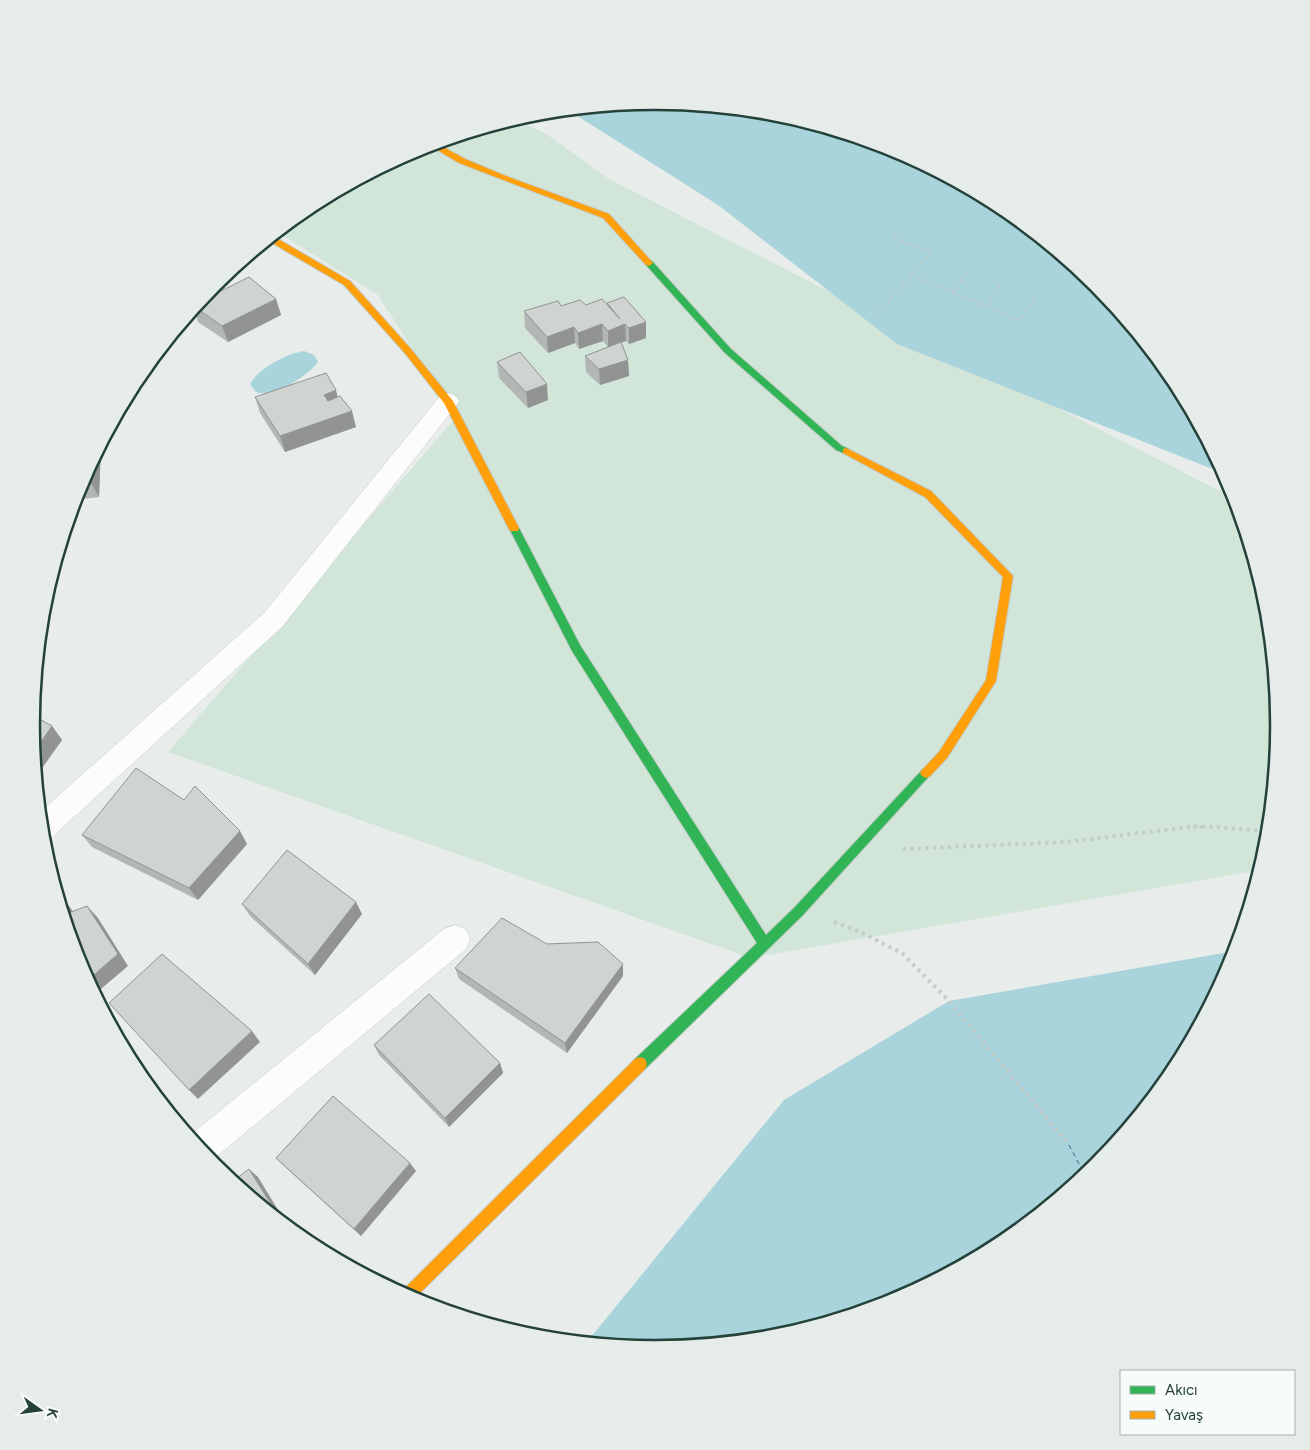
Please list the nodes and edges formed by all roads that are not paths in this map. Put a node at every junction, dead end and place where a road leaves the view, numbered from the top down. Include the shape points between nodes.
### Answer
1 (441, 149) edge
2 (276, 241) edge
3 (448, 401) junction
4 (48, 823) edge
5 (455, 939) dead end
6 (765, 945) junction
7 (206, 1144) edge
8 (412, 1290) edge

1 - 6 street via 503,178 606,216 728,352 838,448 928,494 1008,576 991,681 942,756
2 - 3 street via 347,284
3 - 4 street via 273,620
3 - 6 street via 576,648
5 - 7 street
6 - 8 street

